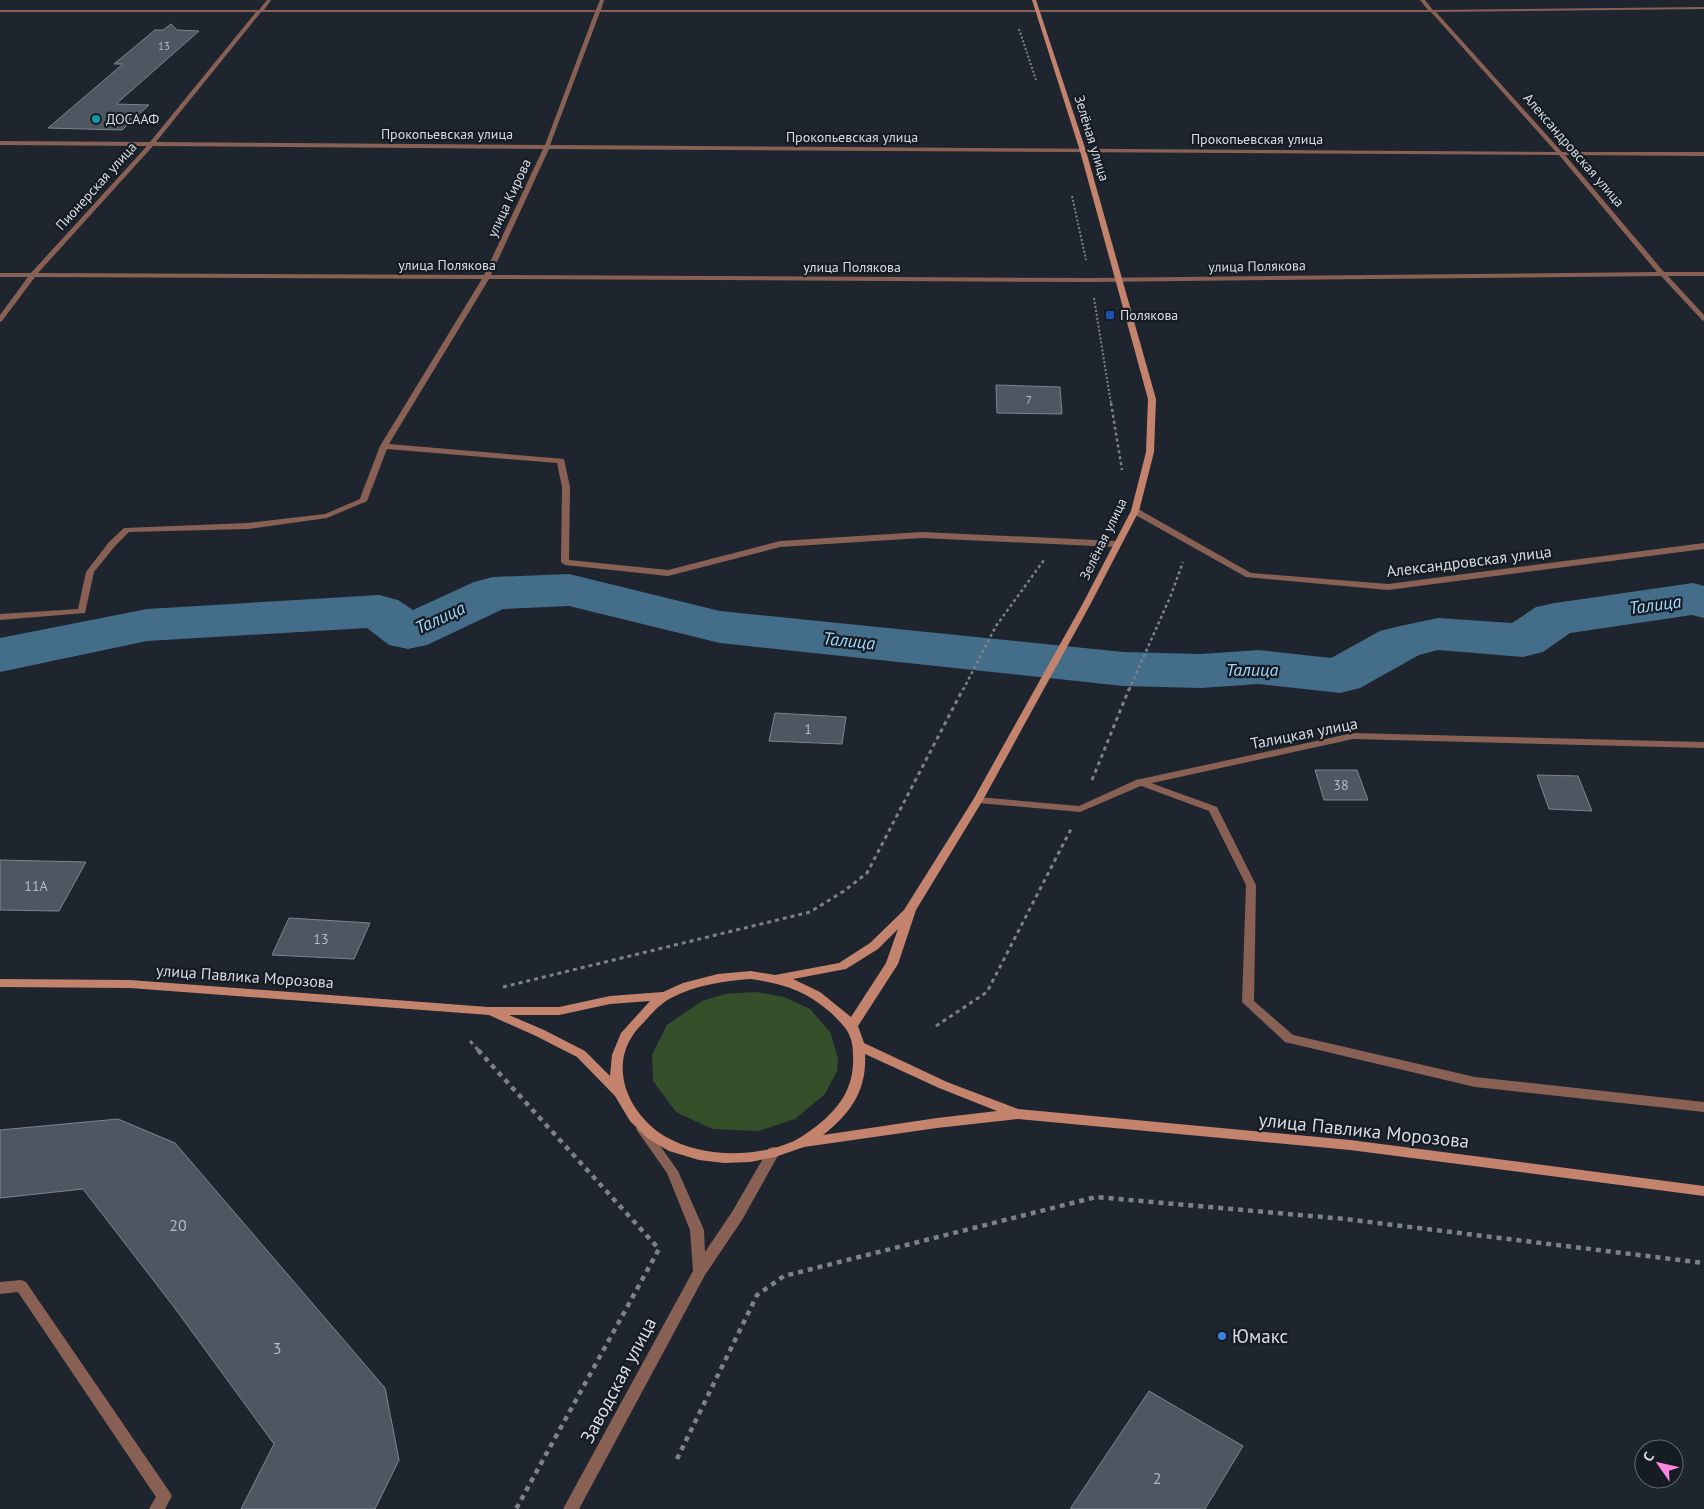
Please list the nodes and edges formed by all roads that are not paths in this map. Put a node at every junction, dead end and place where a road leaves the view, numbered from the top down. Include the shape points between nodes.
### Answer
1 (269, 0) edge
2 (602, 0) edge
3 (1034, 0) edge
4 (1422, 0) edge
5 (1704, 8) edge
6 (260, 10) junction
7 (598, 10) junction
8 (0, 11) edge
9 (1037, 11) junction
10 (1432, 11) junction
11 (0, 143) edge
12 (152, 144) junction
13 (547, 147) junction
14 (1083, 151) junction
15 (1560, 153) junction
16 (1704, 154) edge
17 (1662, 274) junction
18 (1704, 274) edge
19 (33, 275) junction
20 (0, 276) edge
21 (486, 278) junction
22 (1120, 280) junction
23 (1704, 319) edge
24 (0, 320) edge
25 (384, 446) junction
26 (1134, 510) junction
27 (1116, 544) junction
28 (1704, 546) edge
29 (0, 617) edge
30 (1704, 746) edge
31 (1140, 782) junction
32 (978, 800) junction
33 (910, 910) junction
34 (777, 979) junction
35 (0, 983) edge
36 (665, 996) junction
37 (488, 1012) junction
38 (852, 1026) junction
39 (858, 1046) junction
40 (618, 1092) junction
41 (1704, 1107) edge
42 (628, 1111) junction
43 (1018, 1114) junction
44 (800, 1143) junction
45 (774, 1152) junction
46 (1704, 1191) edge
47 (700, 1271) junction
48 (0, 1288) edge
49 (156, 1509) edge
50 (571, 1509) edge

1 - 6 street, Пионерская улица
2 - 7 street, улица Кирова
3 - 9 main road, Зелёная улица
4 - 10 street, Александровская улица
5 - 10 street
6 - 7 street
6 - 8 street
6 - 12 street, Пионерская улица
7 - 9 street
7 - 13 street, улица Кирова
9 - 10 street
9 - 14 main road, Зелёная улица
10 - 15 street, Александровская улица
11 - 12 street, Прокопьевская улица
12 - 13 street, Прокопьевская улица
12 - 19 street, Пионерская улица
13 - 14 street, Прокопьевская улица
13 - 21 street, улица Кирова
14 - 15 street, Прокопьевская улица
14 - 22 main road, Зелёная улица
15 - 16 street, Прокопьевская улица
15 - 17 street, Александровская улица
17 - 18 street, улица Полякова
17 - 22 street, улица Полякова
17 - 23 street, Александровская улица
19 - 20 street, улица Полякова
19 - 21 street, улица Полякова
19 - 24 street, Пионерская улица
21 - 22 street, улица Полякова
21 - 25 street, улица Кирова
22 - 26 main road, Зелёная улица via 1152,399 1150,452
25 - 27 street via 561,461 566,487 565,562 668,573 780,544 922,535
25 - 29 street, улица Кирова via 363,501 327,516 248,526 127,530 90,572 82,611
26 - 27 main road, Зелёная улица
26 - 28 street, Александровская улица via 1249,575 1388,587
27 - 32 main road, Зелёная улица via 1086,605
30 - 31 street, Талицкая улица via 1353,736
31 - 32 street, Талицкая улица via 1080,809
31 - 41 street via 1213,809 1251,885 1248,1002 1289,1039 1475,1082
32 - 33 main road, Зелёная улица
33 - 34 main road via 874,946 842,966
33 - 38 main road via 892,964
34 - 36 main road via 750,975 716,977 690,984
34 - 38 main road via 818,995
35 - 37 main road, улица Павлика Морозова via 130,984
36 - 37 main road via 610,1000 559,1012
36 - 40 main road via 626,1034 616,1062
37 - 40 main road via 582,1054
38 - 39 main road
39 - 43 main road via 942,1085
39 - 44 main road via 860,1069 854,1091 826,1126
40 - 42 main road
42 - 45 main road via 634,1120 662,1142 698,1155 739,1158
42 - 47 street via 672,1171 697,1230
43 - 44 main road
43 - 46 main road, улица Павлика Морозова via 1350,1145
44 - 45 main road
45 - 47 street, Заводская улица
47 - 50 street, Заводская улица
48 - 49 street via 21,1286 164,1496

